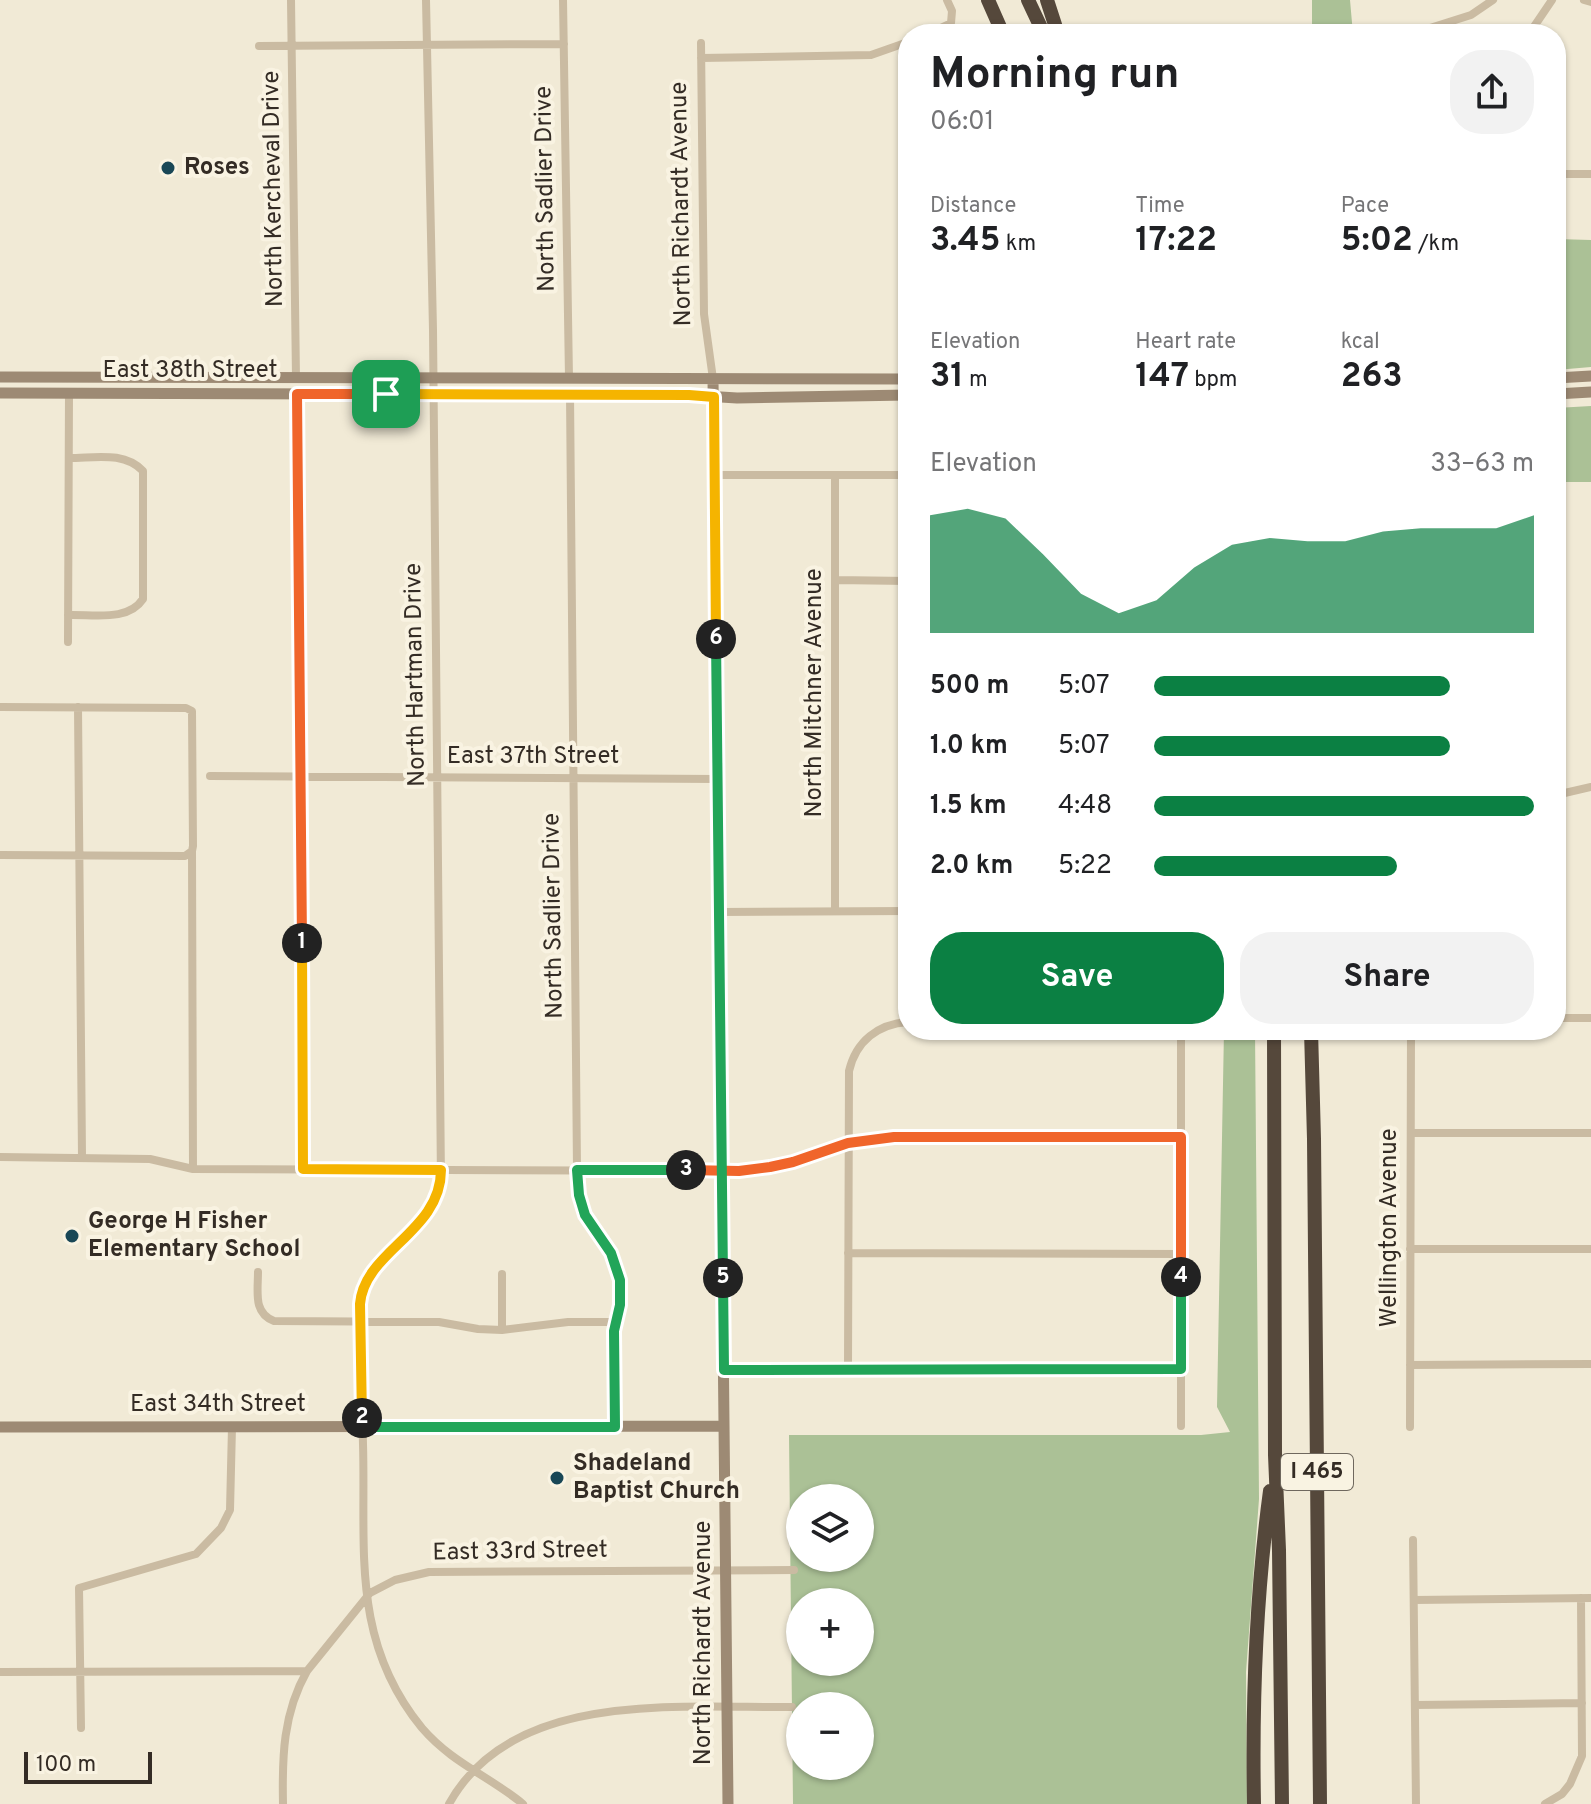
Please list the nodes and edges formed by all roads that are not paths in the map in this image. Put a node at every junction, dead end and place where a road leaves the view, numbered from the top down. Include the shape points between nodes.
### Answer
1 (291, 0) edge
2 (426, 0) edge
3 (563, 0) edge
4 (947, 0) edge
5 (1028, 0) edge
6 (1047, 0) edge
7 (1493, 0) edge
8 (1552, 0) edge
9 (1584, 0) edge
10 (1591, 2) edge
11 (989, 3) edge
12 (949, 24) edge
13 (998, 24) edge
14 (1039, 24) edge
15 (1055, 24) edge
16 (1443, 24) edge
17 (1536, 24) edge
18 (701, 43) dead end
19 (564, 44) junction
20 (426, 45) junction
21 (259, 46) dead end
22 (898, 46) edge
23 (292, 47) junction
24 (701, 58) junction
25 (1566, 174) edge
26 (1591, 174) edge
27 (1591, 376) edge
28 (0, 377) edge
29 (1566, 377) edge
30 (296, 378) junction
31 (433, 378) junction
32 (569, 378) junction
33 (713, 379) junction
34 (898, 379) edge
35 (1591, 392) edge
36 (0, 393) edge
37 (69, 393) junction
38 (1566, 393) edge
39 (297, 394) junction
40 (433, 394) junction
41 (570, 394) junction
42 (898, 395) edge
43 (714, 397) junction
44 (69, 458) junction
45 (714, 475) junction
46 (835, 475) junction
47 (898, 475) edge
48 (835, 580) junction
49 (898, 581) edge
50 (68, 615) junction
51 (68, 642) dead end
52 (0, 707) edge
53 (78, 707) junction
54 (210, 776) dead end
55 (300, 776) junction
56 (437, 777) junction
57 (573, 778) junction
58 (717, 779) junction
59 (1591, 787) edge
60 (1566, 793) edge
61 (192, 851) junction
62 (0, 855) edge
63 (81, 856) junction
64 (835, 911) junction
65 (898, 911) edge
66 (719, 912) junction
67 (1566, 1018) edge
68 (1591, 1018) edge
69 (898, 1024) edge
70 (1181, 1040) edge
71 (1274, 1040) edge
72 (1311, 1040) edge
73 (1411, 1040) edge
74 (1411, 1133) junction
75 (1591, 1133) edge
76 (1181, 1137) junction
77 (848, 1143) junction
78 (0, 1157) edge
79 (82, 1157) junction
80 (193, 1169) junction
81 (303, 1169) junction
82 (441, 1170) junction
83 (577, 1170) junction
84 (722, 1171) junction
85 (1410, 1249) junction
86 (1591, 1249) edge
87 (848, 1253) junction
88 (1181, 1254) junction
89 (258, 1272) dead end
90 (502, 1274) dead end
91 (360, 1322) junction
92 (615, 1322) junction
93 (502, 1330) junction
94 (1591, 1364) edge
95 (1410, 1365) junction
96 (848, 1369) junction
97 (1181, 1369) junction
98 (724, 1370) junction
99 (724, 1426) junction
100 (1181, 1426) dead end
101 (0, 1427) edge
102 (232, 1427) junction
103 (362, 1427) junction
104 (615, 1427) junction
105 (1410, 1427) dead end
106 (1275, 1455) junction
107 (1413, 1540) dead end
108 (786, 1570) edge
109 (726, 1571) junction
110 (366, 1598) junction
111 (1586, 1598) edge
112 (1414, 1600) junction
113 (307, 1671) junction
114 (0, 1672) edge
115 (80, 1672) junction
116 (1582, 1703) junction
117 (1415, 1705) junction
118 (727, 1707) junction
119 (786, 1707) edge
120 (81, 1728) dead end
121 (472, 1772) junction
122 (283, 1804) edge
123 (449, 1804) edge
124 (523, 1804) edge
125 (728, 1804) edge
126 (1254, 1804) edge
127 (1282, 1804) edge
128 (1320, 1804) edge
129 (1416, 1804) edge
130 (1545, 1804) edge

1 - 23 street, North Kercheval Drive
2 - 20 street, North Hartman Drive
3 - 19 street, North Sadlier Drive
4 - 12 street via 952,11
5 - 14 highway
6 - 15 highway
7 - 16 street via 1471,15
8 - 17 street
9 - 10 street
11 - 13 highway
18 - 24 street, North Richardt Avenue
19 - 20 street
19 - 32 street, North Sadlier Drive
20 - 23 street
20 - 31 street, North Hartman Drive
21 - 23 street
22 - 24 street via 871,55
23 - 30 street, North Kercheval Drive
24 - 33 street, North Richardt Avenue via 704,314
25 - 26 street
27 - 29 street
28 - 30 street, East 38th Street
30 - 31 street, East 38th Street
31 - 32 street, East 38th Street
31 - 40 street, North Hartman Drive
32 - 33 street, East 38th Street
33 - 34 street, East 38th Street
33 - 43 street, North Richardt Avenue
35 - 38 street
36 - 37 street, East 38th Street
37 - 39 street, East 38th Street
37 - 44 street
39 - 40 street, East 38th Street
39 - 55 street
40 - 41 street, East 38th Street
40 - 56 street, North Hartman Drive
41 - 43 street, East 38th Street
41 - 57 street, North Sadlier Drive
42 - 43 street, East 38th Street
43 - 45 street, North Richardt Avenue
44 - 50 street
44 - 50 street via 121,457 143,471 143,599 127,614
45 - 46 street
45 - 58 street, North Richardt Avenue
46 - 47 street
46 - 48 street, North Mitchner Avenue
48 - 49 street
48 - 64 street, North Mitchner Avenue
50 - 51 street
52 - 53 street
53 - 61 street via 192,711
53 - 63 street
54 - 55 street, East 37th Street
55 - 56 street, East 37th Street
55 - 81 street
56 - 57 street, East 37th Street
56 - 82 street, North Hartman Drive
57 - 58 street, East 37th Street
57 - 83 street, North Sadlier Drive
58 - 66 street, North Richardt Avenue
59 - 60 street
61 - 63 street via 185,856
61 - 80 street
62 - 63 street
63 - 79 street
64 - 65 street
64 - 66 street
66 - 84 street, North Richardt Avenue
67 - 68 street
69 - 77 street via 874,1032 858,1048 850,1067
70 - 76 street
71 - 106 highway, I 465
72 - 128 highway, I 465
73 - 74 street, Wellington Avenue
74 - 75 street
74 - 85 street, Wellington Avenue
76 - 77 street via 894,1137
76 - 88 street
77 - 84 street via 778,1166
77 - 87 street
78 - 79 street
79 - 80 street via 150,1159
80 - 81 street
81 - 82 street
82 - 83 street
82 - 91 street, North Hartman Drive via 433,1205 367,1280
83 - 84 street
83 - 92 street, North Sadlier Drive via 585,1215 620,1276
84 - 98 street, North Richardt Avenue
85 - 86 street
85 - 95 street, Wellington Avenue
87 - 88 street
87 - 96 street
88 - 97 street
89 - 91 street via 260,1311 268,1319
90 - 93 street
91 - 93 street via 439,1322
91 - 103 street, North Hartman Drive
92 - 93 street
92 - 104 street, North Sadlier Drive
94 - 95 street
95 - 105 street, Wellington Avenue
96 - 97 street
96 - 98 street
97 - 100 street
98 - 99 street, North Richardt Avenue
99 - 104 street, East 34th Street
99 - 109 street, North Richardt Avenue
101 - 102 street, East 34th Street
102 - 103 street, East 34th Street
102 - 115 street via 230,1510 210,1542 185,1559 79,1588
103 - 104 street, East 34th Street
103 - 110 street, North Hartman Drive
106 - 126 highway via 1254,1657
106 - 127 highway, I 465
107 - 112 street
108 - 109 street, East 33rd Street
109 - 110 street, East 33rd Street via 429,1572 384,1585
109 - 118 street, North Richardt Avenue
110 - 113 street, East 33rd Street
110 - 121 street, North Hartman Drive via 377,1649 399,1695 427,1733
111 - 112 street
111 - 116 street
112 - 117 street
113 - 115 street
113 - 122 street, East 33rd Street via 287,1722
114 - 115 street
115 - 120 street
116 - 117 street
116 - 130 street via 1583,1748 1574,1777 1562,1794
117 - 129 street
118 - 119 street
118 - 121 street via 640,1710 551,1724 504,1745
118 - 125 street, North Richardt Avenue
121 - 123 street
121 - 124 street, North Hartman Drive

